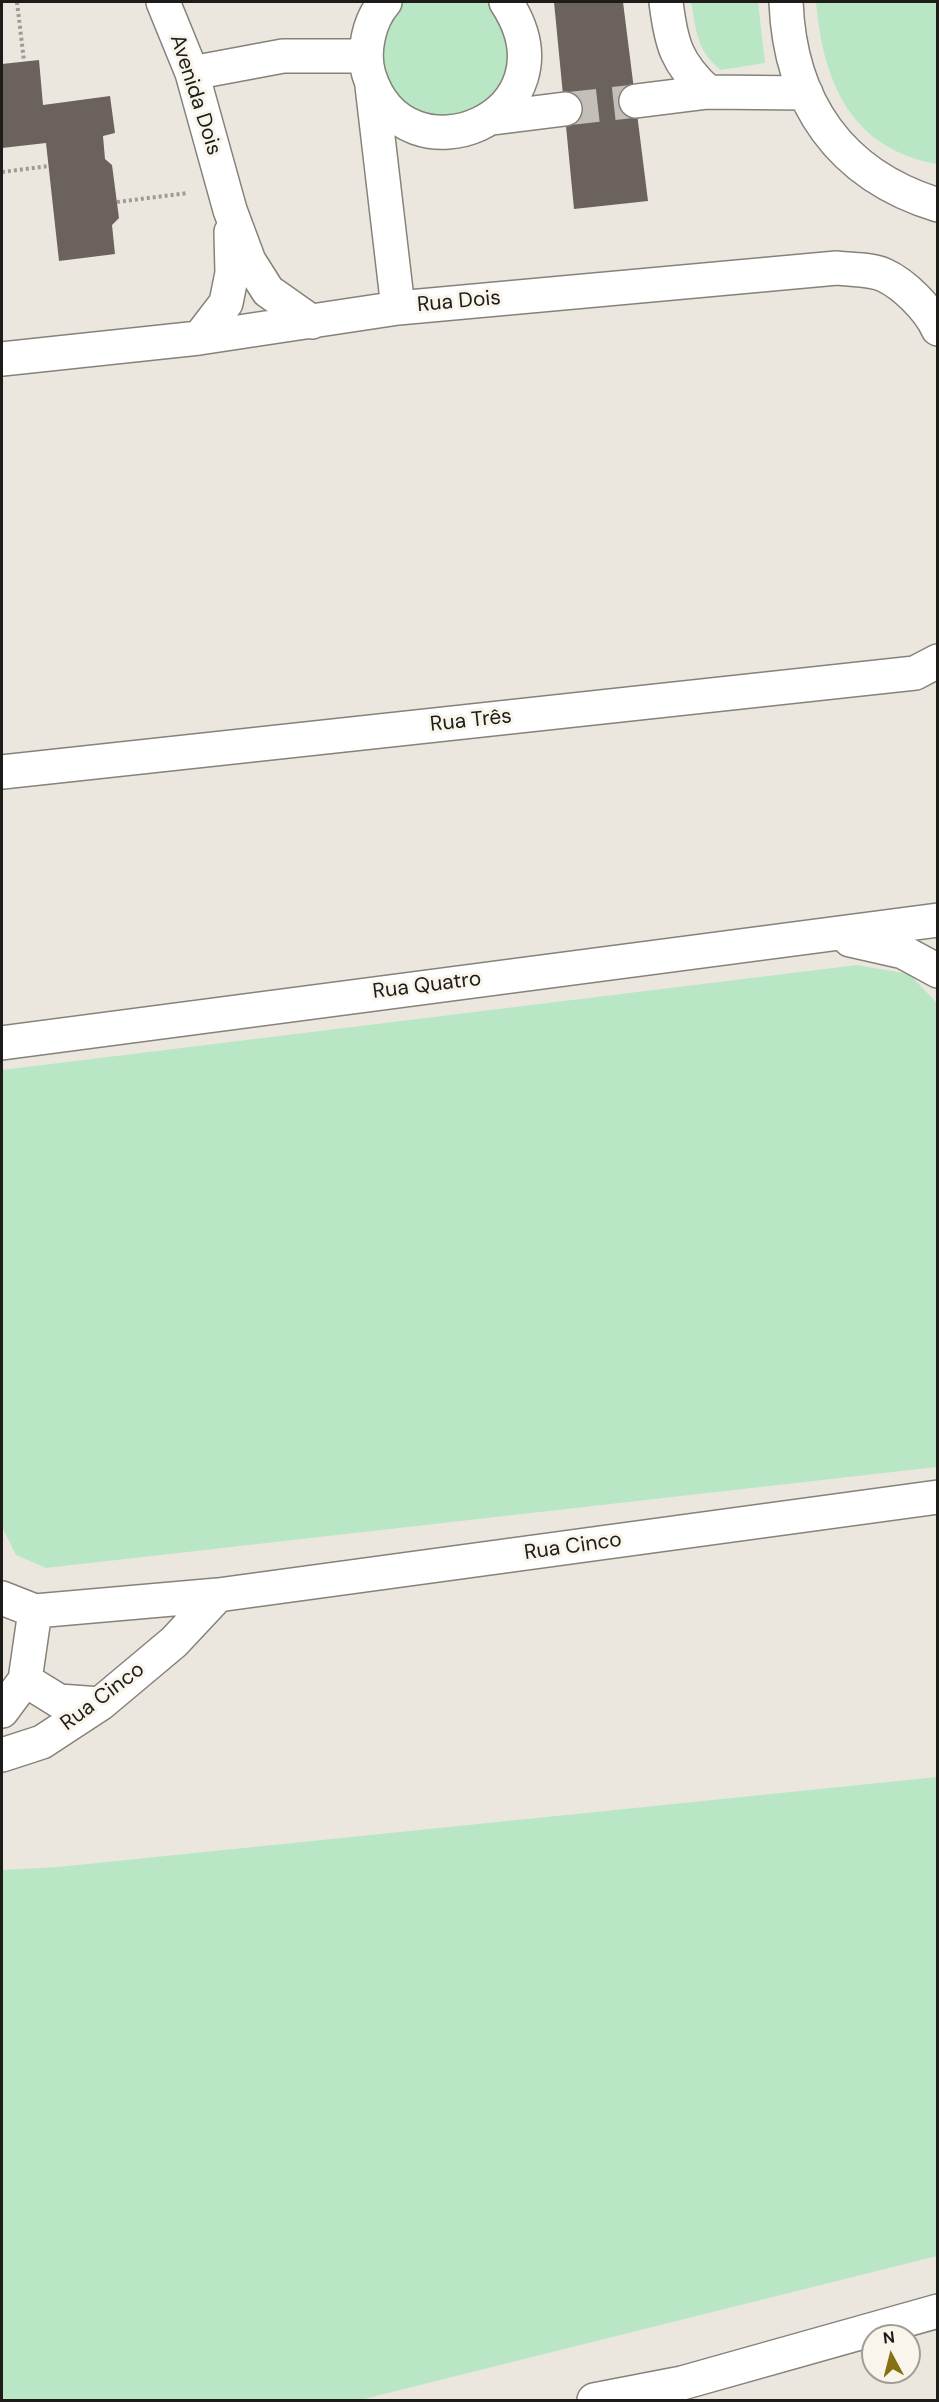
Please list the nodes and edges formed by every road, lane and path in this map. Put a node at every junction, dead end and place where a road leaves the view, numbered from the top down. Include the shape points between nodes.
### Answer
1 (17, 2) edge
2 (163, 2) edge
3 (360, 2) edge
4 (385, 2) edge
5 (506, 2) edge
6 (666, 2) edge
7 (786, 2) edge
8 (368, 61) junction
9 (24, 62) dead end
10 (192, 73) junction
11 (708, 92) junction
12 (806, 93) junction
13 (636, 101) tunnel mouth
14 (565, 110) tunnel mouth
15 (494, 118) junction
16 (416, 128) junction
17 (49, 166) dead end
18 (2, 172) edge
19 (224, 189) junction
20 (929, 200) edge
21 (117, 201) dead end
22 (387, 213) junction
23 (398, 308) junction
24 (312, 322) junction
25 (938, 329) edge
26 (199, 338) junction
27 (2, 359) edge
28 (938, 661) edge
29 (2, 772) edge
30 (938, 920) edge
31 (819, 935) junction
32 (938, 972) edge
33 (2, 1043) edge
34 (934, 1499) edge
35 (218, 1595) junction
36 (2, 1598) edge
37 (35, 1611) junction
38 (25, 1680) junction
39 (100, 1704) junction
40 (2, 1712) edge
41 (2, 1755) edge
42 (938, 2311) edge
43 (684, 2392) edge
44 (594, 2400) edge

1 - 9 path
2 - 10 street, Avenida Dois
3 - 8 street
4 - 8 street via 379,8
5 - 15 street via 522,31 525,64 518,86
6 - 11 street via 672,45 692,78
7 - 12 street via 794,55
8 - 10 street via 283,56
8 - 16 street via 381,101
8 - 22 street
10 - 19 street, Avenida Dois
11 - 12 street
11 - 13 street
12 - 20 street via 824,130 846,154 880,181
14 - 15 street
15 - 16 street via 449,132
16 - 22 street via 399,137 392,150
17 - 18 path
19 - 21 path
19 - 24 street, Avenida Dois via 249,261 262,282 276,298
19 - 26 street, Avenida Dois via 231,233 230,289 226,303
22 - 23 street
23 - 24 street, Rua Dois
23 - 25 street, Rua Dois via 837,268 884,275 911,295
24 - 26 street, Rua Dois
26 - 27 street, Rua Dois
28 - 29 street, Rua Três via 915,673
30 - 31 street, Rua Quatro
31 - 32 street via 903,952
31 - 33 street, Rua Quatro
34 - 35 street, Rua Cinco
35 - 37 street, Rua Cinco
35 - 39 street, Rua Cinco via 174,1642
36 - 37 street, Rua Cinco
37 - 38 street
38 - 39 street via 59,1701
38 - 40 street
39 - 41 street, Rua Cinco via 42,1742
42 - 43 street
43 - 44 street

